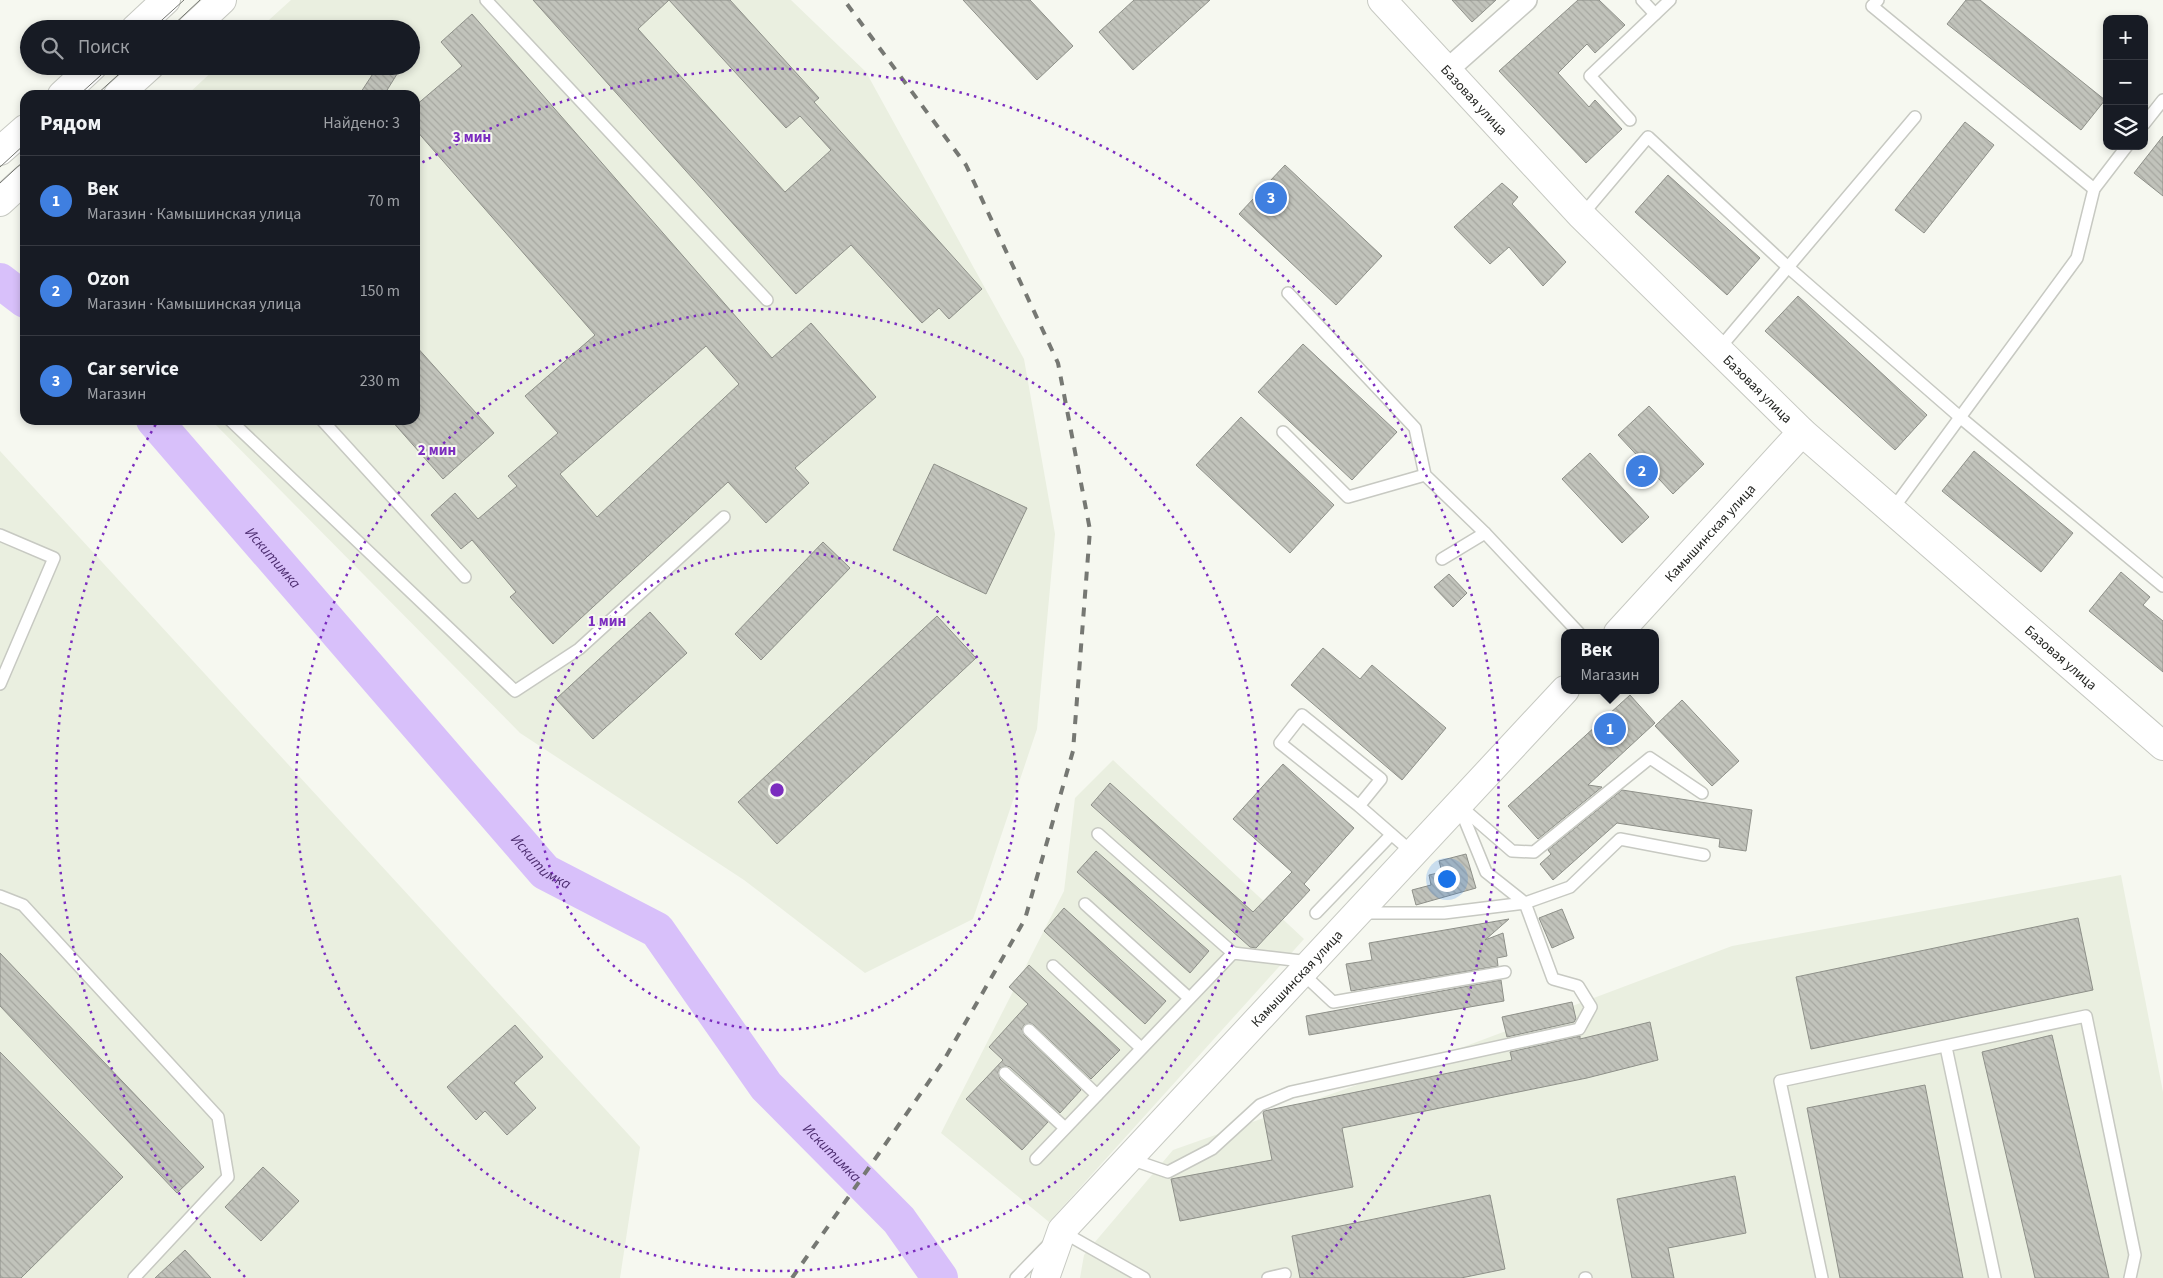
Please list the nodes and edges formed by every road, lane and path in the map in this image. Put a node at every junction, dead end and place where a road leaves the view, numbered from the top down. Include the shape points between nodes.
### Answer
1 (166, 0) edge
2 (222, 0) edge
3 (486, 0) edge
4 (1382, 0) edge
5 (1526, 0) edge
6 (1642, 0) edge
7 (1670, 0) edge
8 (1878, 0) edge
9 (1654, 14) junction
10 (145, 20) edge
11 (201, 20) edge
12 (1446, 71) junction
13 (84, 75) edge
14 (140, 75) edge
15 (68, 90) edge
16 (124, 90) edge
17 (2163, 100) edge
18 (1915, 117) dead end
19 (2148, 119) edge
20 (1630, 120) dead end
21 (20, 134) edge
22 (2124, 150) edge
23 (0, 151) edge
24 (20, 184) edge
25 (2094, 189) junction
26 (0, 202) edge
27 (1581, 215) junction
28 (1789, 268) junction
29 (1288, 293) dead end
30 (767, 300) dead end
31 (1718, 350) junction
32 (1961, 418) junction
33 (235, 425) edge
34 (327, 425) edge
35 (1282, 432) dead end
36 (1802, 432) junction
37 (1425, 475) junction
38 (1891, 512) junction
39 (724, 517) dead end
40 (1485, 533) junction
41 (0, 536) edge
42 (1442, 559) dead end
43 (465, 577) dead end
44 (2163, 586) edge
45 (1575, 629) edge
46 (1622, 629) edge
47 (0, 684) edge
48 (1561, 694) edge
49 (2163, 746) edge
50 (1702, 793) dead end
51 (1458, 805) junction
52 (1359, 806) junction
53 (1098, 834) dead end
54 (1391, 834) junction
55 (1413, 853) junction
56 (1704, 855) dead end
57 (0, 896) edge
58 (1525, 903) junction
59 (1084, 904) dead end
60 (1316, 913) dead end
61 (1357, 913) junction
62 (1233, 953) junction
63 (1053, 966) dead end
64 (1307, 967) junction
65 (1505, 972) dead end
66 (1189, 998) junction
67 (1030, 1030) dead end
68 (1946, 1047) junction
69 (1141, 1048) junction
70 (1005, 1073) dead end
71 (1097, 1095) junction
72 (1065, 1128) junction
73 (1036, 1159) dead end
74 (1129, 1159) junction
75 (1062, 1230) junction
76 (1284, 1274) dead end
77 (134, 1278) edge
78 (1016, 1278) edge
79 (1045, 1278) edge
80 (1144, 1278) edge
81 (1268, 1278) edge
82 (1822, 1278) edge
83 (1995, 1278) edge
84 (2130, 1278) edge

1 - 10 main road
2 - 11 main road
3 - 30 lane
4 - 12 main road, Базовая улица
5 - 12 street
6 - 9 lane
7 - 9 lane
8 - 25 lane via 1872,6
9 - 20 lane via 1590,76
12 - 27 main road, Базовая улица
13 - 15 main road
14 - 16 main road
17 - 19 lane
18 - 28 lane
21 - 23 main road
22 - 25 lane
24 - 26 main road
25 - 32 lane via 2076,258
27 - 28 lane via 1648,137
27 - 31 main road, Базовая улица
28 - 31 lane
28 - 32 lane
29 - 37 lane via 1415,428
31 - 36 main road, Базовая улица
32 - 38 lane
32 - 44 lane
33 - 39 lane via 515,691 579,649
34 - 43 lane
35 - 37 lane via 1348,497
36 - 38 main road, Базовая улица
36 - 46 main road, Камышинская улица
37 - 40 lane
38 - 49 main road, Базовая улица
40 - 42 lane
40 - 45 lane
41 - 47 lane via 54,558
48 - 51 main road, Камышинская улица
50 - 51 lane via 1650,758 1534,852 1512,850
51 - 55 main road, Камышинская улица
51 - 58 lane via 1486,872
52 - 52 lane via 1381,779 1302,715 1280,743
52 - 54 lane
53 - 62 lane
54 - 55 lane
54 - 60 lane
55 - 61 main road, Камышинская улица
56 - 58 lane via 1620,839 1570,887
57 - 77 lane via 23,905 218,1117 228,1177
58 - 61 lane via 1444,913
58 - 74 lane via 1553,979 1578,986 1591,1007 1579,1029 1291,1092 1260,1105 1212,1149 1168,1172
59 - 66 lane
61 - 64 main road, Камышинская улица
62 - 64 lane
62 - 66 lane
63 - 69 lane
64 - 65 lane via 1334,1002
64 - 74 main road, Камышинская улица
66 - 69 lane
67 - 71 lane
68 - 82 lane via 1780,1081
68 - 83 lane
68 - 84 lane via 2086,1016 2135,1255
69 - 71 lane
70 - 72 lane
71 - 72 lane
72 - 73 lane
74 - 75 main road, Камышинская улица
75 - 78 lane
75 - 79 main road, Камышинская улица
75 - 80 lane
76 - 81 lane

